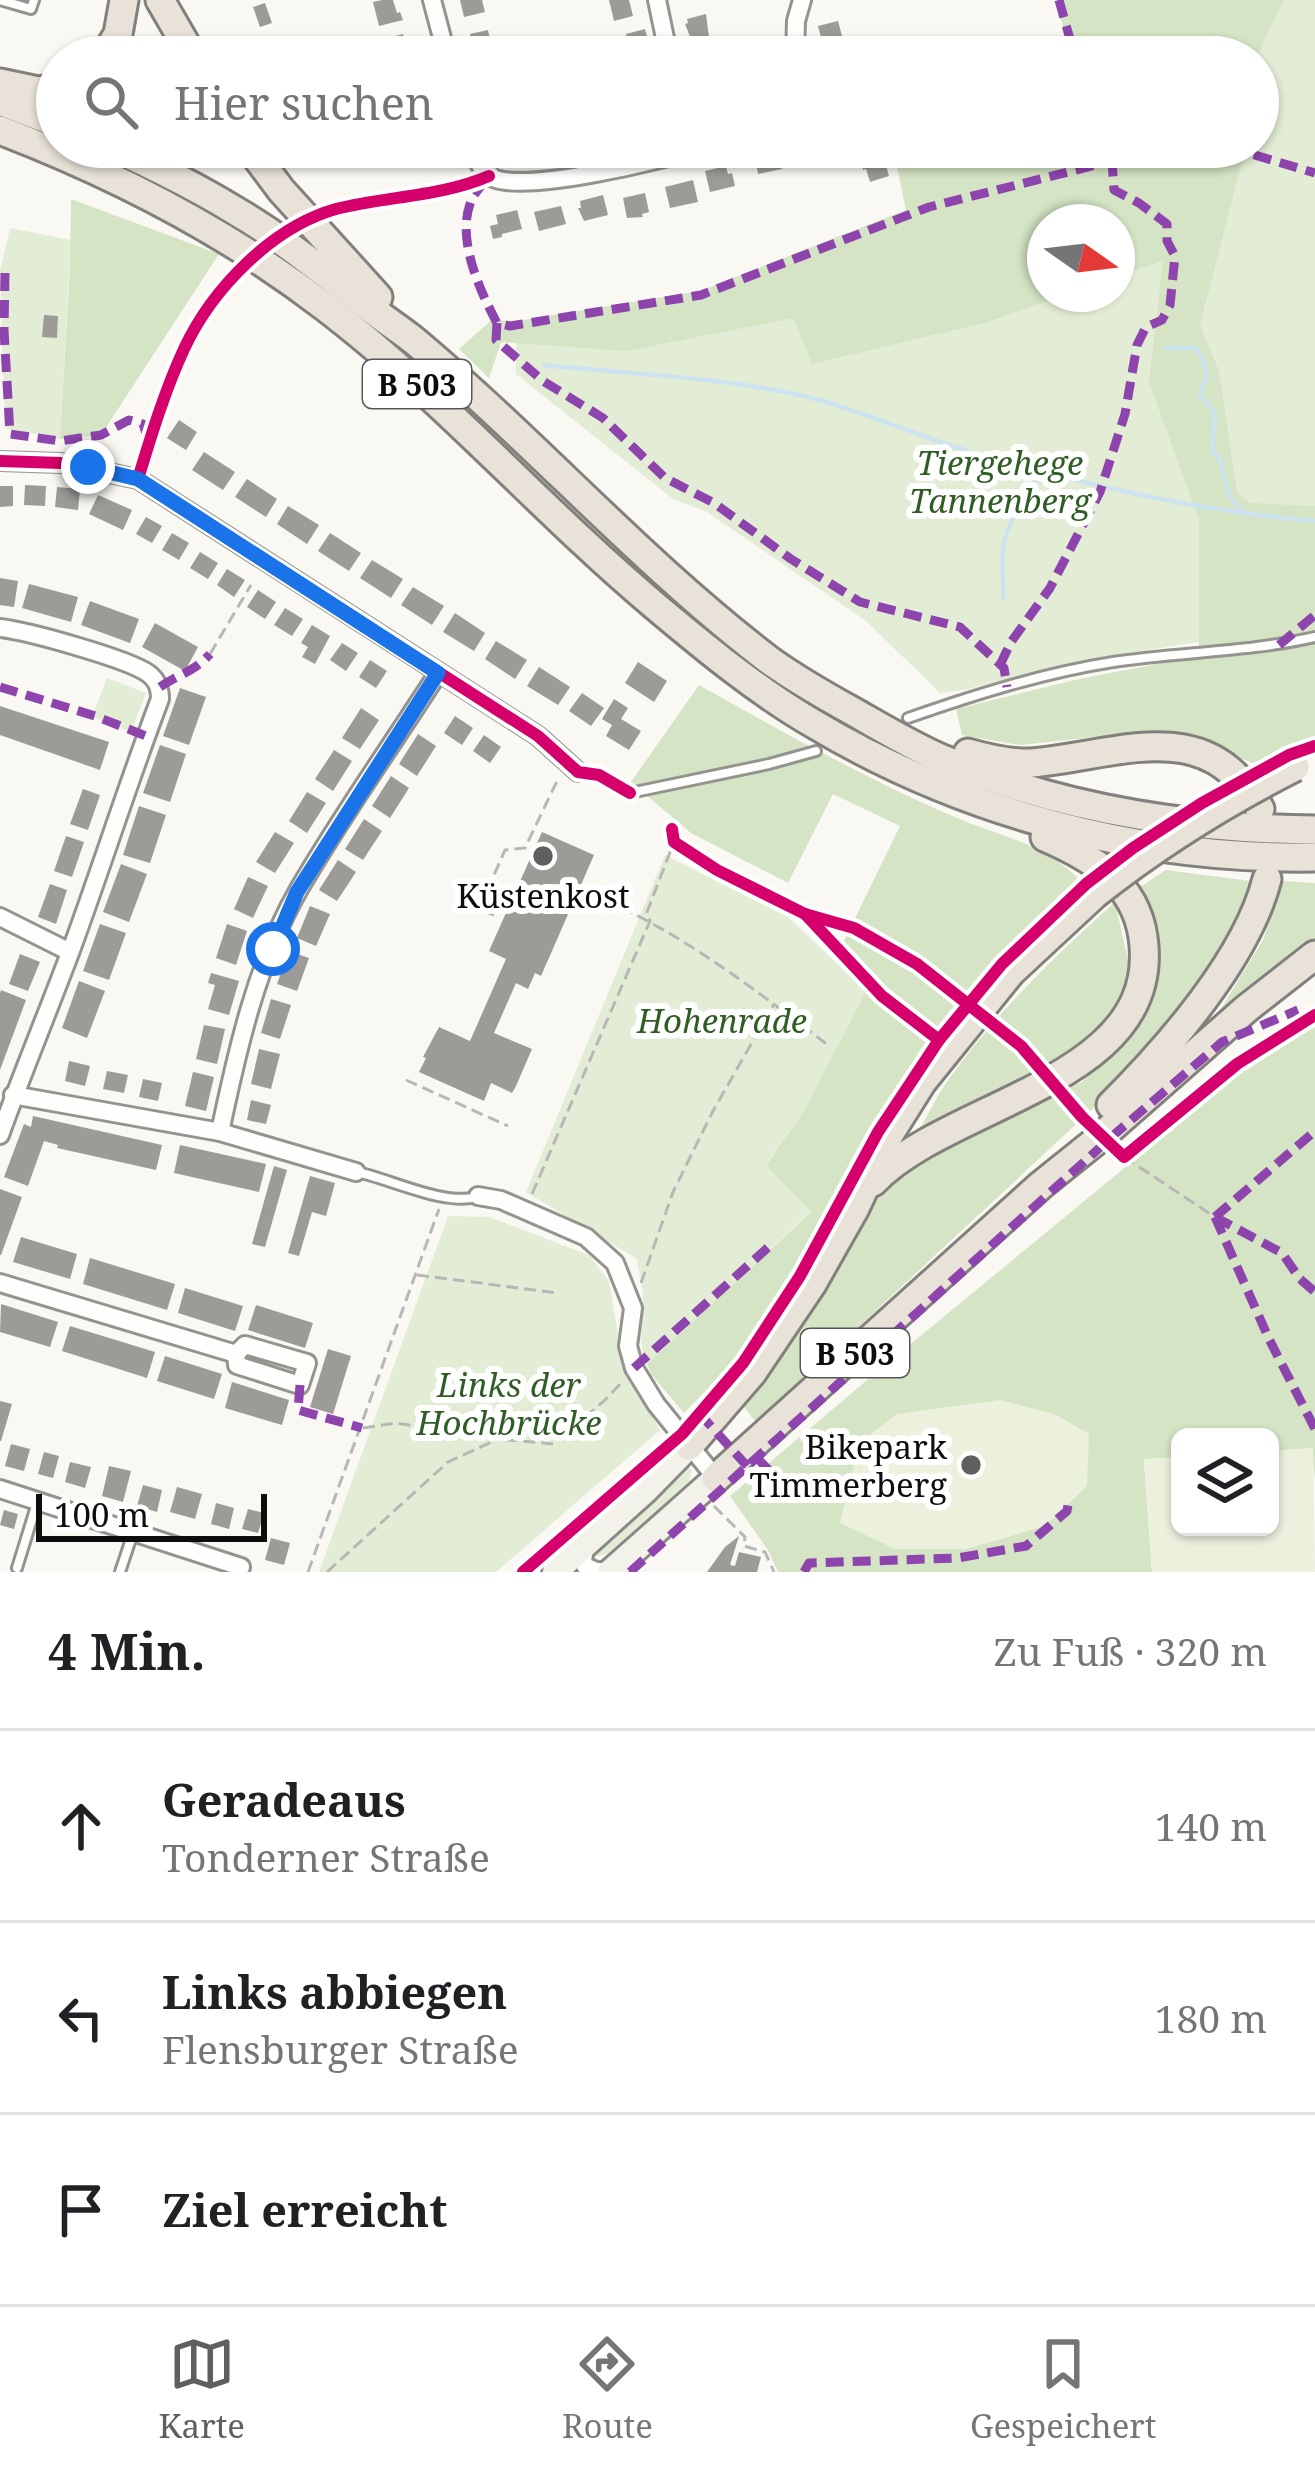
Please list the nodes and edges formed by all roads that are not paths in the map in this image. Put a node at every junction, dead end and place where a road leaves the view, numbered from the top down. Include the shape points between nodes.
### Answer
1 (0, 0) edge
2 (34, 0) edge
3 (124, 0) edge
4 (160, 0) edge
5 (433, 0) edge
6 (656, 0) edge
7 (802, 0) edge
8 (117, 36) edge
9 (181, 36) edge
10 (442, 36) edge
11 (664, 36) edge
12 (796, 36) edge
13 (0, 83) edge
14 (36, 91) edge
15 (0, 101) edge
16 (36, 115) edge
17 (0, 130) edge
18 (36, 144) edge
19 (92, 168) edge
20 (157, 168) edge
21 (265, 168) edge
22 (482, 168) edge
23 (611, 168) edge
24 (415, 341) junction
25 (0, 461) edge
26 (0, 628) edge
27 (1315, 637) edge
28 (438, 673) junction
29 (908, 718) dead end
30 (871, 722) junction
31 (816, 751) dead end
32 (1305, 764) edge
33 (571, 766) joint
34 (983, 804) junction
35 (1260, 809) dead end
36 (1315, 830) edge
37 (1315, 857) edge
38 (1267, 879) dead end
39 (0, 917) edge
40 (70, 952) junction
41 (1315, 956) edge
42 (13, 1095) junction
43 (220, 1132) junction
44 (0, 1133) edge
45 (356, 1172) joint
46 (1041, 1184) junction
47 (862, 1195) junction
48 (478, 1196) joint
49 (0, 1282) edge
50 (236, 1354) dead end
51 (689, 1446) junction
52 (0, 1489) edge
53 (712, 1489) junction
54 (38, 1501) junction
55 (133, 1532) junction
56 (588, 1541) junction
57 (241, 1567) dead end
58 (17, 1568) dead end
59 (611, 1571) edge
60 (120, 1572) edge
61 (555, 1572) edge

1 - 2 lane via 32,9
3 - 8 highway
4 - 9 highway
5 - 10 street
6 - 11 street
7 - 12 street
13 - 14 highway
15 - 16 highway
17 - 18 highway, B 503
19 - 34 highway, B 503 via 274,269 398,366 654,605 750,681 857,748
20 - 24 highway, B 503 via 290,246
21 - 24 highway
22 - 23 street via 496,179 522,181
24 - 30 highway, B 503 via 676,584 771,662
25 - 28 street via 62,463 138,479
26 - 40 street via 128,665 160,687
27 - 29 lane via 1112,662
28 - 33 street
28 - 43 street via 297,892 253,998
30 - 35 highway, B 503 via 994,761 1169,746 1233,772
30 - 36 highway, B 503 via 939,758 1066,800 1197,824
31 - 33 lane via 630,793
32 - 47 highway, B 503, bridge via 1140,859 990,995 922,1082
34 - 37 highway, B 503 via 1116,840 1256,858
34 - 47 highway via 1084,854 1120,883 1143,940 1140,986 1118,1028 1089,1056 917,1146
38 - 46 highway, B 503 via 1260,908 1212,986
39 - 40 street
40 - 42 street
41 - 46 highway, B 503
42 - 43 street
42 - 44 street
43 - 45 street
45 - 48 lane via 444,1197
46 - 53 highway, B 503
47 - 51 highway, B 503 via 752,1373
48 - 51 street via 586,1237 615,1263 633,1308 634,1368
49 - 50 street
51 - 53 street
51 - 56 main road
52 - 54 street
53 - 59 main road
54 - 55 street
54 - 58 lane
55 - 57 street
55 - 60 lane
56 - 59 street via 585,1566
56 - 61 main road

